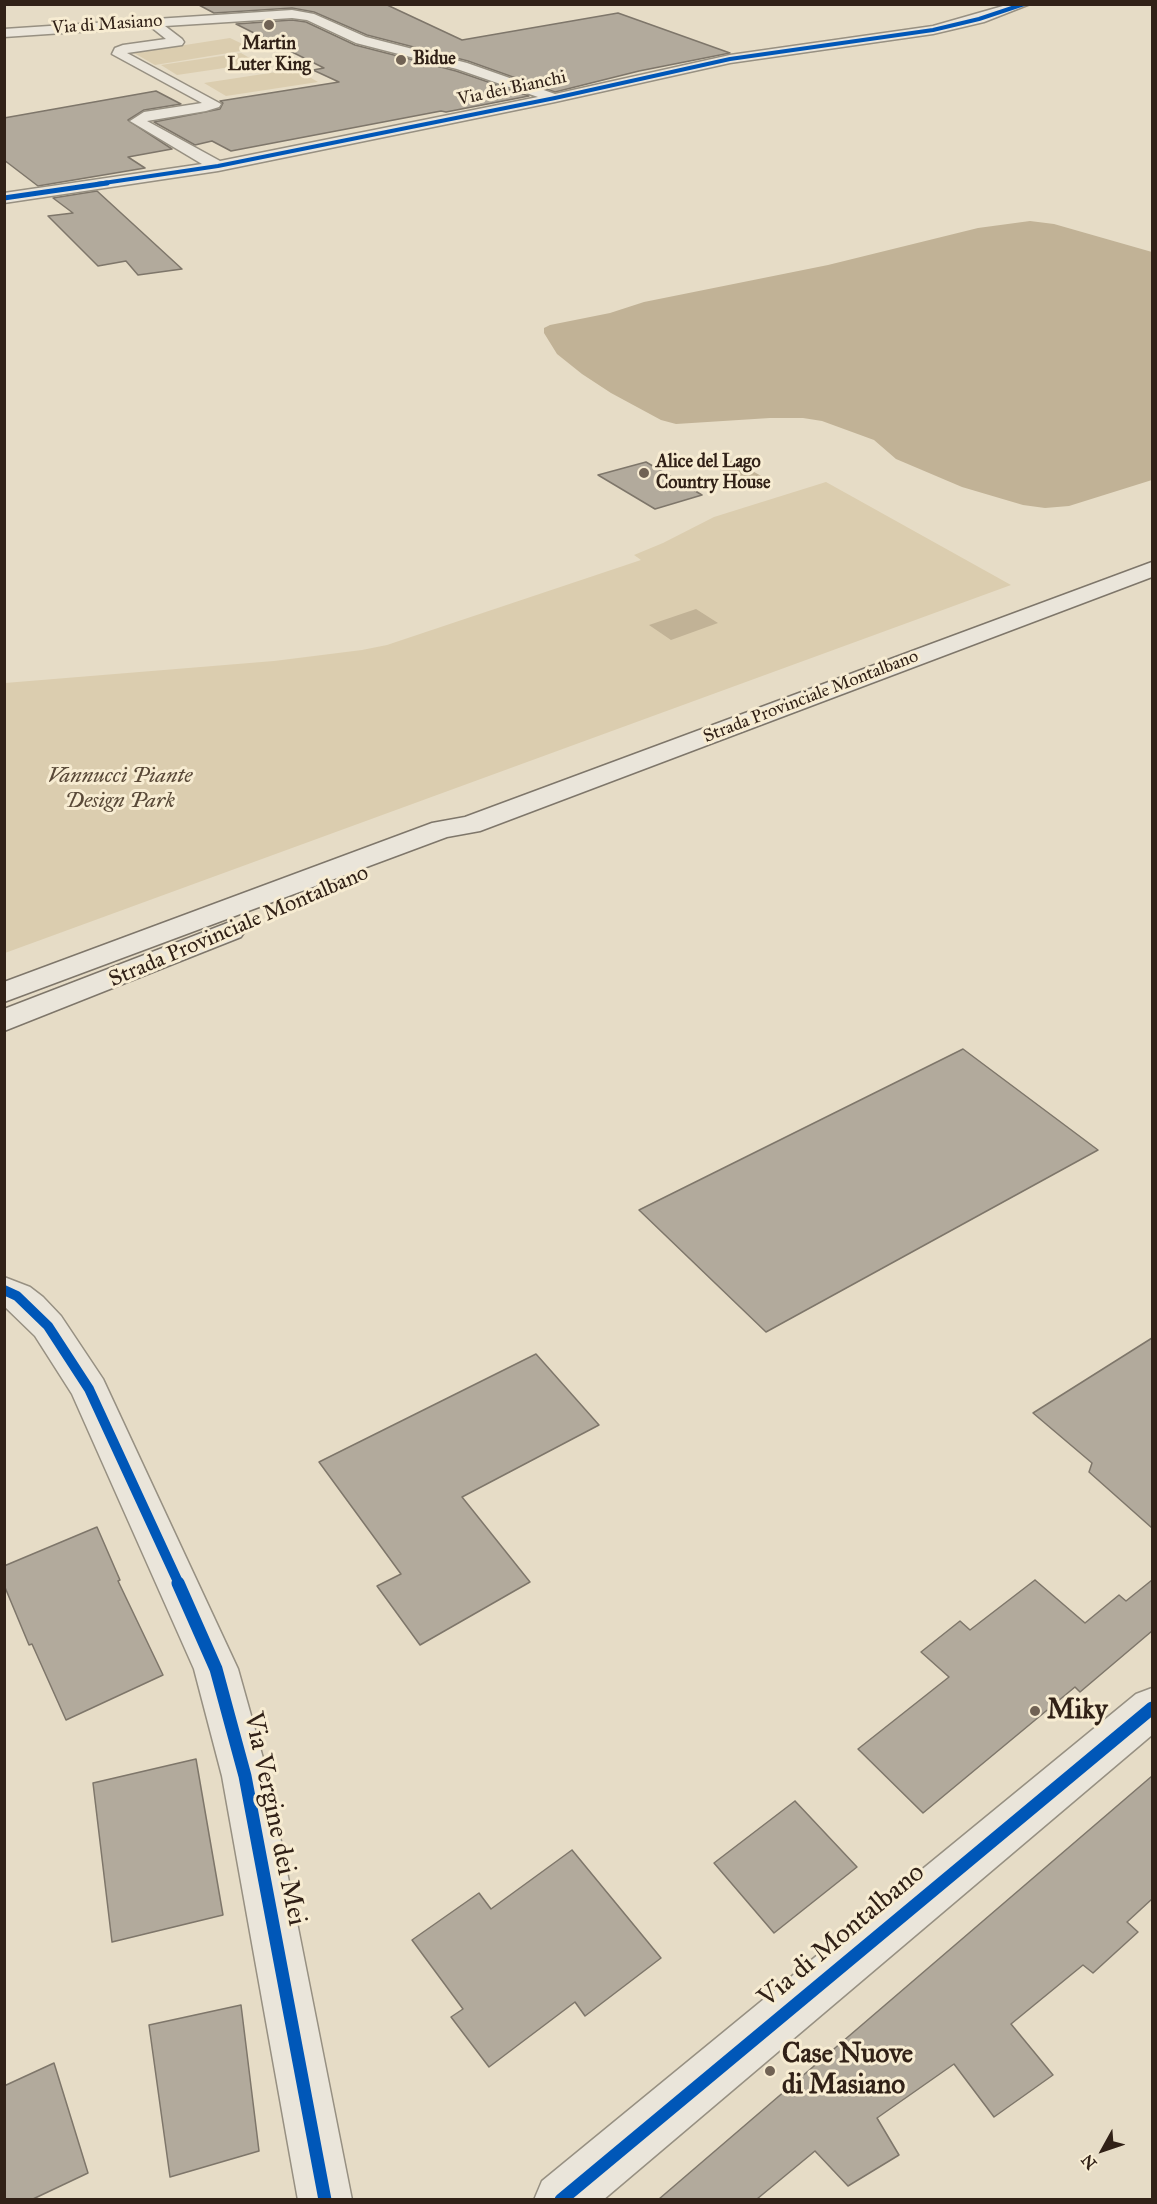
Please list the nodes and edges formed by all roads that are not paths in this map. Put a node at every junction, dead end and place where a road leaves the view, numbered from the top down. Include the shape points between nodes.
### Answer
1 (256, 4) edge
2 (1024, 4) edge
3 (272, 14) junction
4 (152, 22) junction
5 (4, 33) edge
6 (555, 98) junction
7 (218, 166) junction
8 (13, 183) dead end
9 (29, 195) junction
10 (4, 198) edge
11 (1152, 569) edge
12 (470, 825) junction
13 (4, 993) edge
14 (4, 1021) edge
15 (4, 1290) edge
16 (1152, 1708) edge
17 (325, 2199) edge
18 (561, 2199) edge

1 - 3 street
2 - 6 street, Via dei Bianchi via 947,27 730,59
3 - 4 street, Via di Masiano
3 - 6 street, Via di Masiano via 310,17 361,40 462,66
4 - 5 street, Via di Masiano
4 - 7 street via 177,42 128,48 119,54 214,104 144,116 137,121
6 - 7 street, Via dei Bianchi
7 - 9 street, Via dei Bianchi
8 - 9 street
9 - 10 street, Via dei Bianchi
11 - 12 street, Strada Provinciale Montalbano
12 - 13 street, Strada Provinciale Montalbano via 442,829
12 - 14 street, Strada Provinciale Montalbano via 443,843
15 - 17 street, Via Vergine dei Mei via 17,1296 48,1326 89,1389 216,1669 245,1776
16 - 18 street, Via di Montalbano

